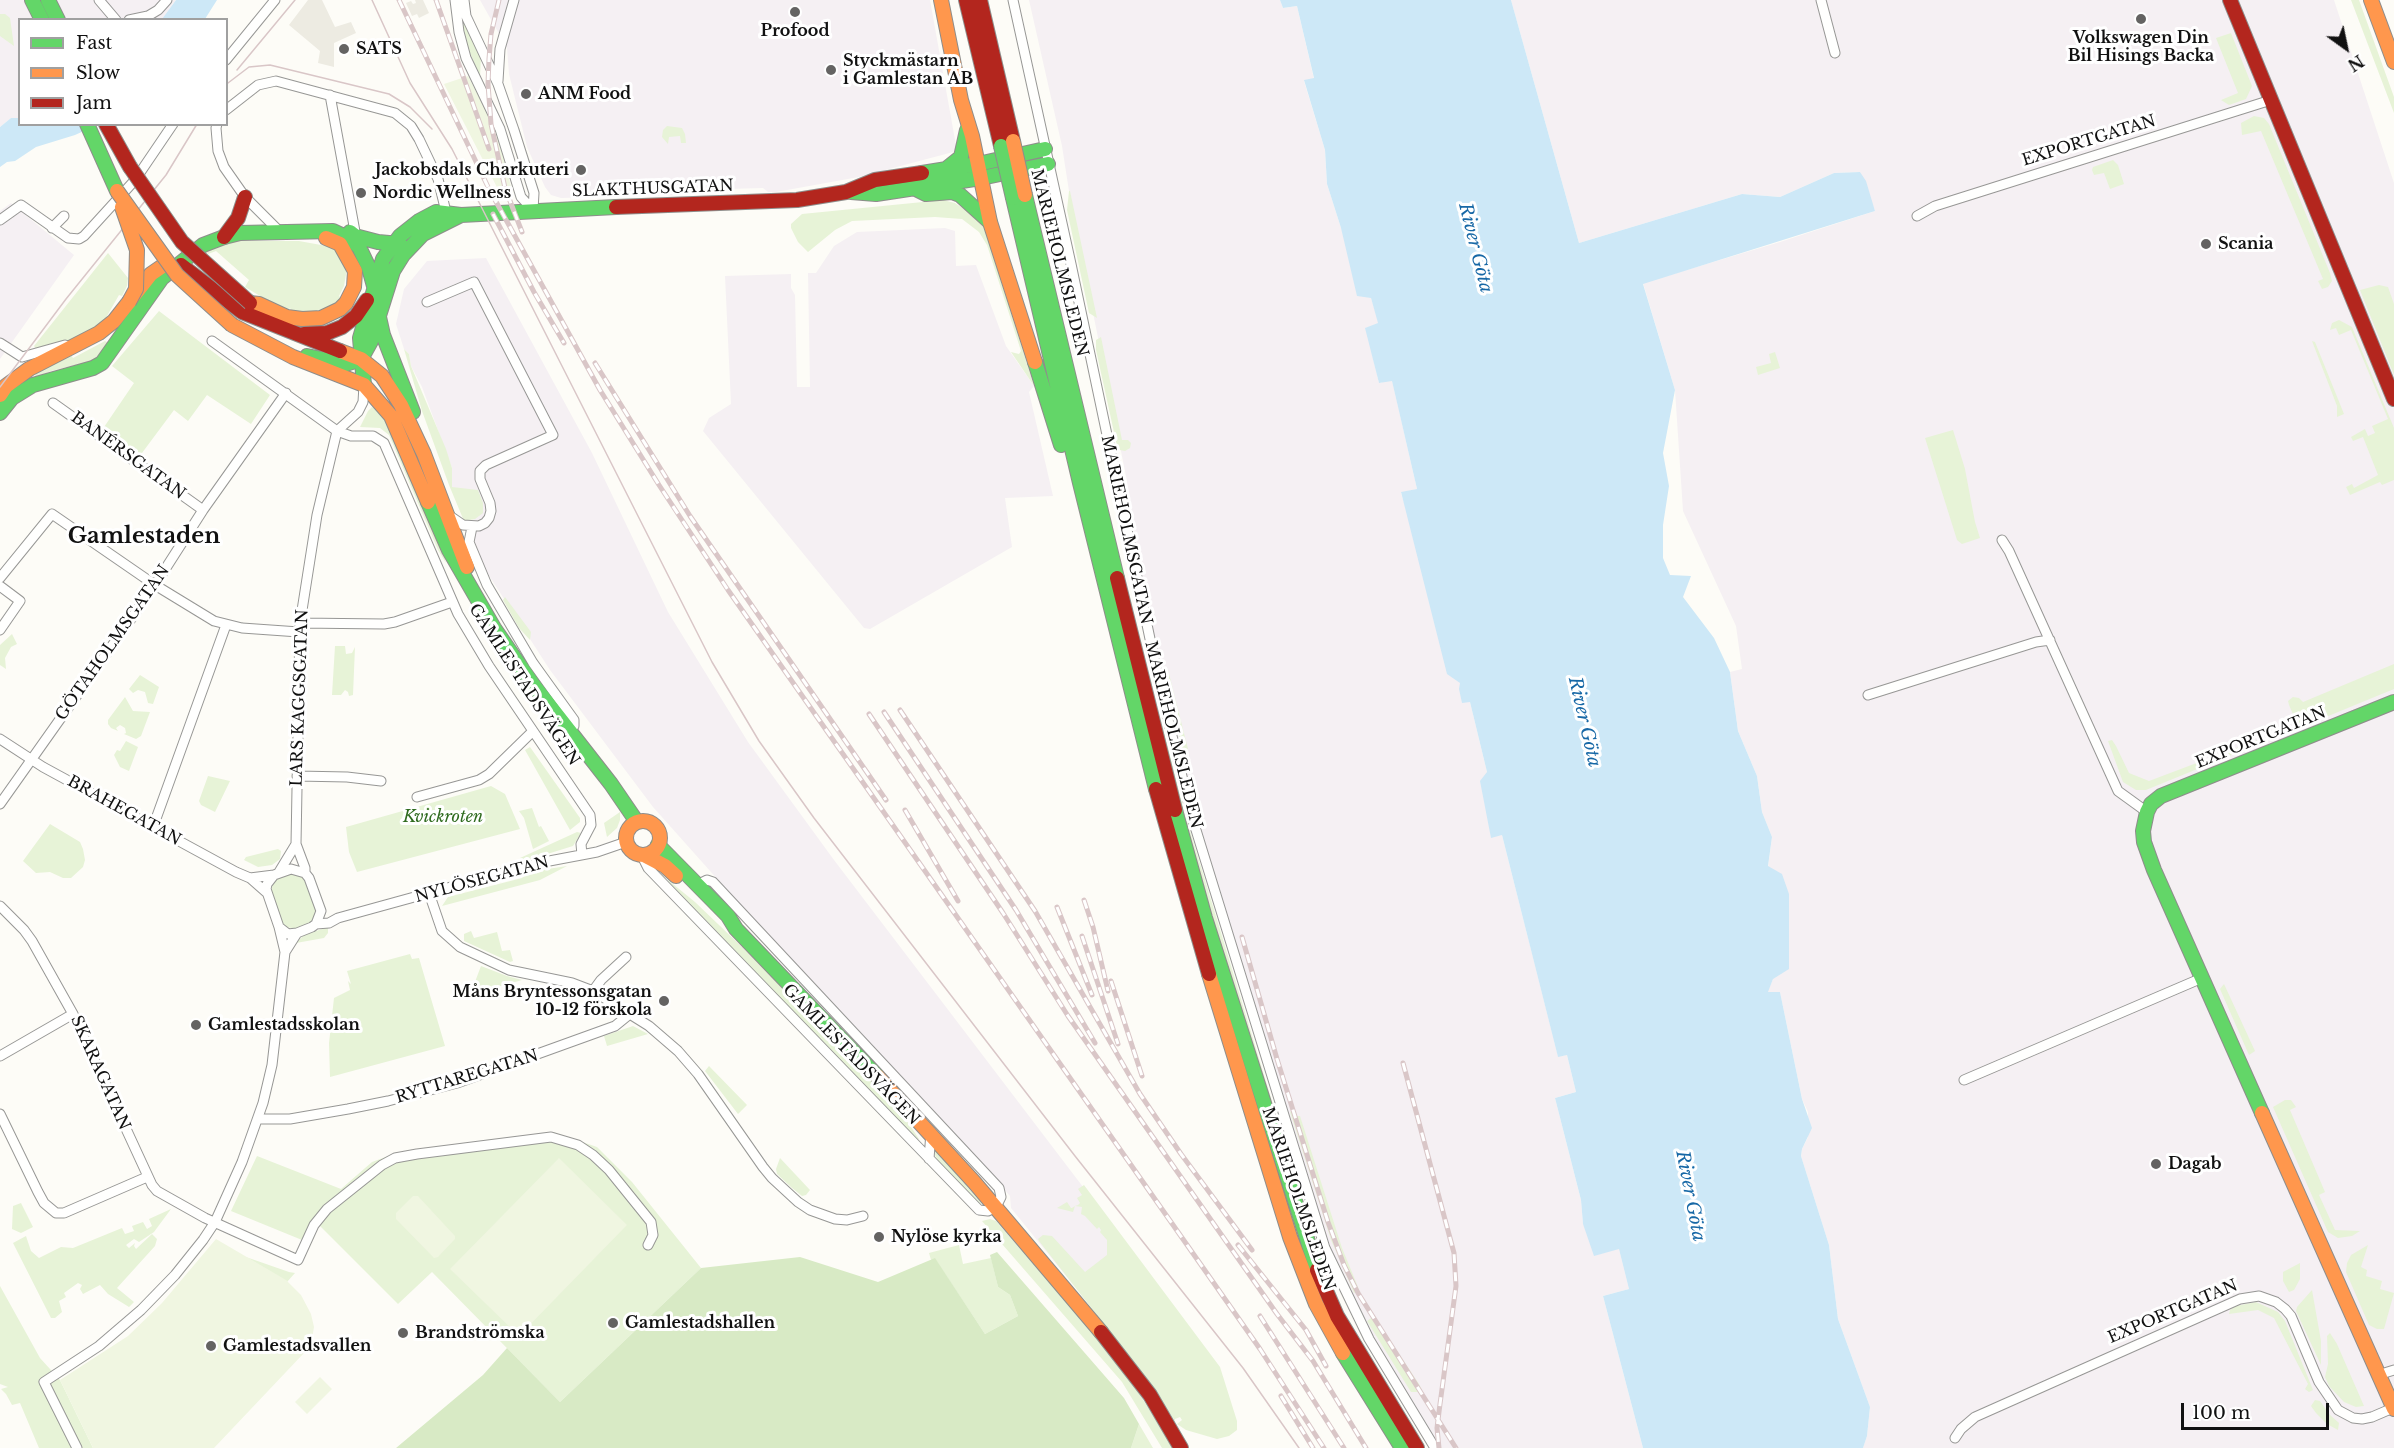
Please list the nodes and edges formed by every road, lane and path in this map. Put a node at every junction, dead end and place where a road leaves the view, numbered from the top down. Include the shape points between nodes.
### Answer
1 (32, 0) edge
2 (48, 0) edge
3 (99, 0) edge
4 (167, 0) edge
5 (275, 0) edge
6 (455, 0) edge
7 (464, 0) edge
8 (514, 0) edge
9 (941, 0) edge
10 (966, 0) edge
11 (980, 0) edge
12 (1013, 0) edge
13 (1821, 0) edge
14 (2230, 0) edge
15 (2370, 0) edge
16 (41, 18) edge
17 (57, 18) edge
18 (115, 18) edge
19 (138, 18) edge
20 (1835, 53) dead end
21 (228, 58) edge
22 (2394, 62) edge
23 (498, 84) junction
24 (330, 95) junction
25 (2271, 100) junction
26 (228, 108) edge
27 (88, 126) edge
28 (107, 126) edge
29 (172, 126) edge
30 (216, 126) edge
31 (968, 126) junction
32 (1007, 143) junction
33 (1045, 149) junction
34 (978, 164) junction
35 (1048, 164) junction
36 (946, 169) junction
37 (981, 178) junction
38 (914, 188) junction
39 (117, 191) junction
40 (846, 192) junction
41 (245, 197) junction
42 (1019, 197) junction
43 (533, 210) junction
44 (446, 212) junction
45 (460, 215) junction
46 (64, 216) dead end
47 (1917, 216) dead end
48 (0, 220) edge
49 (990, 222) junction
50 (52, 228) junction
51 (280, 232) junction
52 (313, 232) junction
53 (224, 237) junction
54 (418, 238) junction
55 (357, 241) junction
56 (394, 243) junction
57 (167, 263) junction
58 (374, 286) junction
59 (129, 302) junction
60 (427, 302) dead end
61 (246, 307) junction
62 (379, 315) junction
63 (296, 332) junction
64 (212, 341) dead end
65 (0, 343) edge
66 (280, 351) junction
67 (361, 359) junction
68 (25, 363) junction
69 (364, 386) junction
70 (286, 393) junction
71 (0, 395) edge
72 (2394, 399) edge
73 (53, 403) dead end
74 (0, 405) edge
75 (0, 413) edge
76 (337, 431) junction
77 (424, 454) junction
78 (1080, 483) junction
79 (203, 510) junction
80 (446, 513) junction
81 (472, 527) junction
82 (2002, 540) dead end
83 (0, 559) edge
84 (9, 566) junction
85 (0, 578) edge
86 (155, 585) junction
87 (0, 586) edge
88 (452, 602) junction
89 (481, 605) junction
90 (507, 620) junction
91 (226, 625) junction
92 (300, 628) junction
93 (494, 628) junction
94 (0, 630) edge
95 (2050, 640) junction
96 (1868, 695) dead end
97 (2394, 702) edge
98 (570, 730) junction
99 (532, 732) junction
100 (0, 739) edge
101 (30, 760) junction
102 (297, 776) junction
103 (381, 781) dead end
104 (417, 797) dead end
105 (0, 804) edge
106 (2147, 812) junction
107 (637, 822) junction
108 (153, 827) junction
109 (626, 842) junction
110 (296, 844) junction
111 (658, 845) junction
112 (582, 855) junction
113 (643, 855) junction
114 (305, 873) junction
115 (276, 874) junction
116 (250, 878) junction
117 (697, 885) junction
118 (267, 893) junction
119 (429, 893) junction
120 (0, 906) edge
121 (320, 909) junction
122 (338, 918) junction
123 (316, 924) junction
124 (279, 927) junction
125 (735, 929) junction
126 (297, 933) junction
127 (285, 952) junction
128 (626, 957) dead end
129 (2202, 978) junction
130 (593, 991) junction
131 (631, 1013) junction
132 (73, 1014) junction
133 (0, 1056) edge
134 (1964, 1080) dead end
135 (0, 1114) edge
136 (258, 1119) junction
137 (931, 1132) junction
138 (929, 1159) junction
139 (147, 1177) junction
140 (996, 1207) junction
141 (863, 1216) dead end
142 (215, 1222) junction
143 (648, 1245) dead end
144 (2394, 1370) edge
145 (2378, 1375) junction
146 (2394, 1408) edge
147 (1955, 1438) dead end
148 (76, 1448) edge
149 (1181, 1448) edge
150 (1402, 1448) edge
151 (1417, 1448) edge
152 (1436, 1448) edge

1 - 16 main road
2 - 17 main road
3 - 18 street
4 - 19 street via 158,10
5 - 21 street
6 - 43 street via 466,58 500,129 521,197
7 - 23 street via 466,16
8 - 23 street via 500,49
9 - 31 main road
10 - 32 main road, MARIEHOLMSLEDEN
11 - 32 main road, MARIEHOLMSLEDEN
12 - 33 street, MARIEHOLMSGATAN
13 - 20 street
14 - 25 main road
15 - 22 main road
23 - 43 street via 534,193
24 - 26 street via 276,81 258,85
24 - 44 street via 387,110 404,119 433,169
24 - 55 street
25 - 47 street, EXPORTGATAN via 1935,206
25 - 72 main road
27 - 39 main road, GAMLESTADSVÄGEN
28 - 61 main road, GAMLESTADSVÄGEN, bridge via 136,177 182,242
29 - 50 street via 135,180 84,236 73,240
30 - 41 street via 218,151 224,167
31 - 34 main road
31 - 36 main road via 964,150
32 - 42 main road, MARIEHOLMSLEDEN, bridge
33 - 34 main road, SLAKTHUSGATAN
33 - 35 street, MARIEHOLMSGATAN
34 - 36 main road, SLAKTHUSGATAN
34 - 37 main road
35 - 37 main road, SLAKTHUSGATAN
35 - 152 street, MARIEHOLMSGATAN via 1161,691 1186,795 1223,920 1325,1248 1369,1339
36 - 40 main road, SLAKTHUSGATAN via 875,180
37 - 38 main road, SLAKTHUSGATAN
37 - 49 main road
38 - 40 main road, SLAKTHUSGATAN via 876,194
38 - 49 main road via 927,194 960,195
39 - 57 main road, GAMLESTADSVÄGEN, bridge
39 - 59 main road, bridge via 138,256 137,282
40 - 43 main road, SLAKTHUSGATAN via 755,203
41 - 51 street
41 - 53 main road via 238,218
42 - 78 main road, MARIEHOLMSLEDEN
42 - 151 main road, MARIEHOLMSLEDEN via 1167,784 1289,1188 1311,1257 1337,1316
43 - 45 main road, SLAKTHUSGATAN
44 - 45 main road, SLAKTHUSGATAN
44 - 56 main road via 436,212 419,221
45 - 54 main road, SLAKTHUSGATAN
46 - 50 street
48 - 50 street via 21,205
49 - 78 main road via 1062,449
51 - 52 main road
51 - 53 main road
52 - 55 main road via 318,227 341,226
52 - 61 main road via 340,244 352,263 354,287 346,303 330,314 311,319 287,317 260,304
53 - 75 main road via 203,245 162,278 102,363 33,385 12,398
54 - 56 main road
54 - 62 main road, SLAKTHUSGATAN via 393,272
55 - 56 main road
55 - 58 main road
56 - 58 main road via 383,259
57 - 59 main road, bridge via 151,274
57 - 61 main road, GAMLESTADSVÄGEN via 181,265 224,299
57 - 66 main road, GAMLESTADSVÄGEN, bridge via 232,325
58 - 63 main road via 356,316 342,327 327,333
58 - 67 main road via 360,338
59 - 68 main road via 99,333
60 - 81 street via 474,282 553,435 480,471 491,511 484,523
61 - 63 main road, GAMLESTADSVÄGEN
62 - 67 main road, SLAKTHUSGATAN
62 - 77 main road, GAMLESTADSVÄGEN
63 - 67 main road, GAMLESTADSVÄGEN
64 - 70 street
65 - 68 street
66 - 67 main road, GAMLESTADSVÄGEN via 346,364
66 - 69 main road, GAMLESTADSVÄGEN
67 - 69 main road
67 - 77 main road, GAMLESTADSVÄGEN via 392,388
68 - 71 main road
68 - 74 street via 28,376
69 - 76 street via 360,407
69 - 89 main road, GAMLESTADSVÄGEN via 391,416 449,550
70 - 76 street
70 - 79 street, GÖTAHOLMSGATAN
73 - 79 street, BANÉRSGATAN
76 - 88 street, GAMLESTADSVÄGEN via 351,436 373,436 386,446
76 - 92 street, LARS KAGGSGATAN via 317,515
77 - 80 main road, GAMLESTADSVÄGEN
78 - 150 main road, MARIEHOLMSLEDEN via 1166,829 1290,1237 1327,1325
79 - 86 street, GÖTAHOLMSGATAN
80 - 81 street via 456,522
80 - 89 main road, GAMLESTADSVÄGEN
81 - 90 street, GAMLESTADSVÄGEN via 468,542
82 - 95 street
83 - 84 street
84 - 85 street
84 - 86 street via 52,514
86 - 91 street
86 - 101 street, GÖTAHOLMSGATAN
87 - 94 street via 20,601
88 - 92 street via 396,622
88 - 99 street, GAMLESTADSVÄGEN
89 - 93 main road, GAMLESTADSVÄGEN
90 - 93 street
90 - 98 street, GAMLESTADSVÄGEN via 574,720
91 - 92 street
91 - 108 street
92 - 102 street, LARS KAGGSGATAN
93 - 98 main road, GAMLESTADSVÄGEN
95 - 96 street
95 - 106 street via 2118,791
97 - 106 main road, EXPORTGATAN via 2174,790 2151,804
98 - 107 main road, GAMLESTADSVÄGEN
99 - 104 street via 479,780
99 - 112 street, GAMLESTADSVÄGEN via 590,815 591,825 581,844
100 - 101 street, BRAHEGATAN
101 - 105 street, GÖTAHOLMSGATAN
101 - 108 street, BRAHEGATAN
102 - 103 street
102 - 110 street, LARS KAGGSGATAN
106 - 129 main road, EXPORTGATAN via 2144,842
107 - 109 main road via 628,830
107 - 111 main road via 648,821 657,827
108 - 116 street, BRAHEGATAN
109 - 112 street, NYLÖSEGATAN
109 - 113 main road via 633,852
110 - 114 street, LARS KAGGSGATAN
110 - 115 street
111 - 113 main road
111 - 117 main road, GAMLESTADSVÄGEN
112 - 119 street, NYLÖSEGATAN
113 - 125 main road, GAMLESTADSVÄGEN via 665,866
113 - 138 street, GAMLESTADSVÄGEN via 648,868
114 - 115 street via 291,869
114 - 121 street
115 - 116 street
115 - 118 street via 267,884
116 - 118 street, BRAHEGATAN
117 - 125 main road, GAMLESTADSVÄGEN via 728,916
117 - 140 street, GAMLESTADSVÄGEN via 707,880 713,882 991,1180 1000,1192
118 - 124 street
119 - 122 street, NYLÖSEGATAN
119 - 130 street via 442,931 460,947 509,970
120 - 132 street, SKARAGATAN via 24,930
121 - 122 street
121 - 123 street
122 - 123 street, NYLÖSEGATAN
123 - 126 street
124 - 126 street via 288,934
124 - 127 street
125 - 137 main road, GAMLESTADSVÄGEN
126 - 127 street
127 - 136 street via 273,1065
128 - 130 street
129 - 134 street
129 - 145 main road, EXPORTGATAN
130 - 131 street
131 - 136 street, RYTTAREGATAN via 615,1026 457,1083 348,1109 290,1119
131 - 141 street via 678,1051 698,1074 763,1167 786,1192 825,1217 847,1220
132 - 133 street
132 - 139 street, SKARAGATAN
135 - 139 street via 44,1203 56,1213
136 - 142 street
137 - 138 street
137 - 140 main road, GAMLESTADSVÄGEN
138 - 140 street, GAMLESTADSVÄGEN via 979,1210
139 - 142 street, SKARAGATAN via 157,1191
140 - 149 main road, GAMLESTADSVÄGEN via 1130,1367
142 - 143 street, SKARAGATAN via 298,1260 314,1225 327,1209 388,1161 551,1137 578,1145 609,1170 651,1222 653,1235
142 - 148 street via 175,1275 136,1315 99,1346 44,1382
144 - 145 street
145 - 146 main road, EXPORTGATAN
146 - 147 street, EXPORTGATAN via 2362,1419 2338,1410 2319,1382 2291,1316 2276,1302 2259,1296 2240,1299 1975,1417

